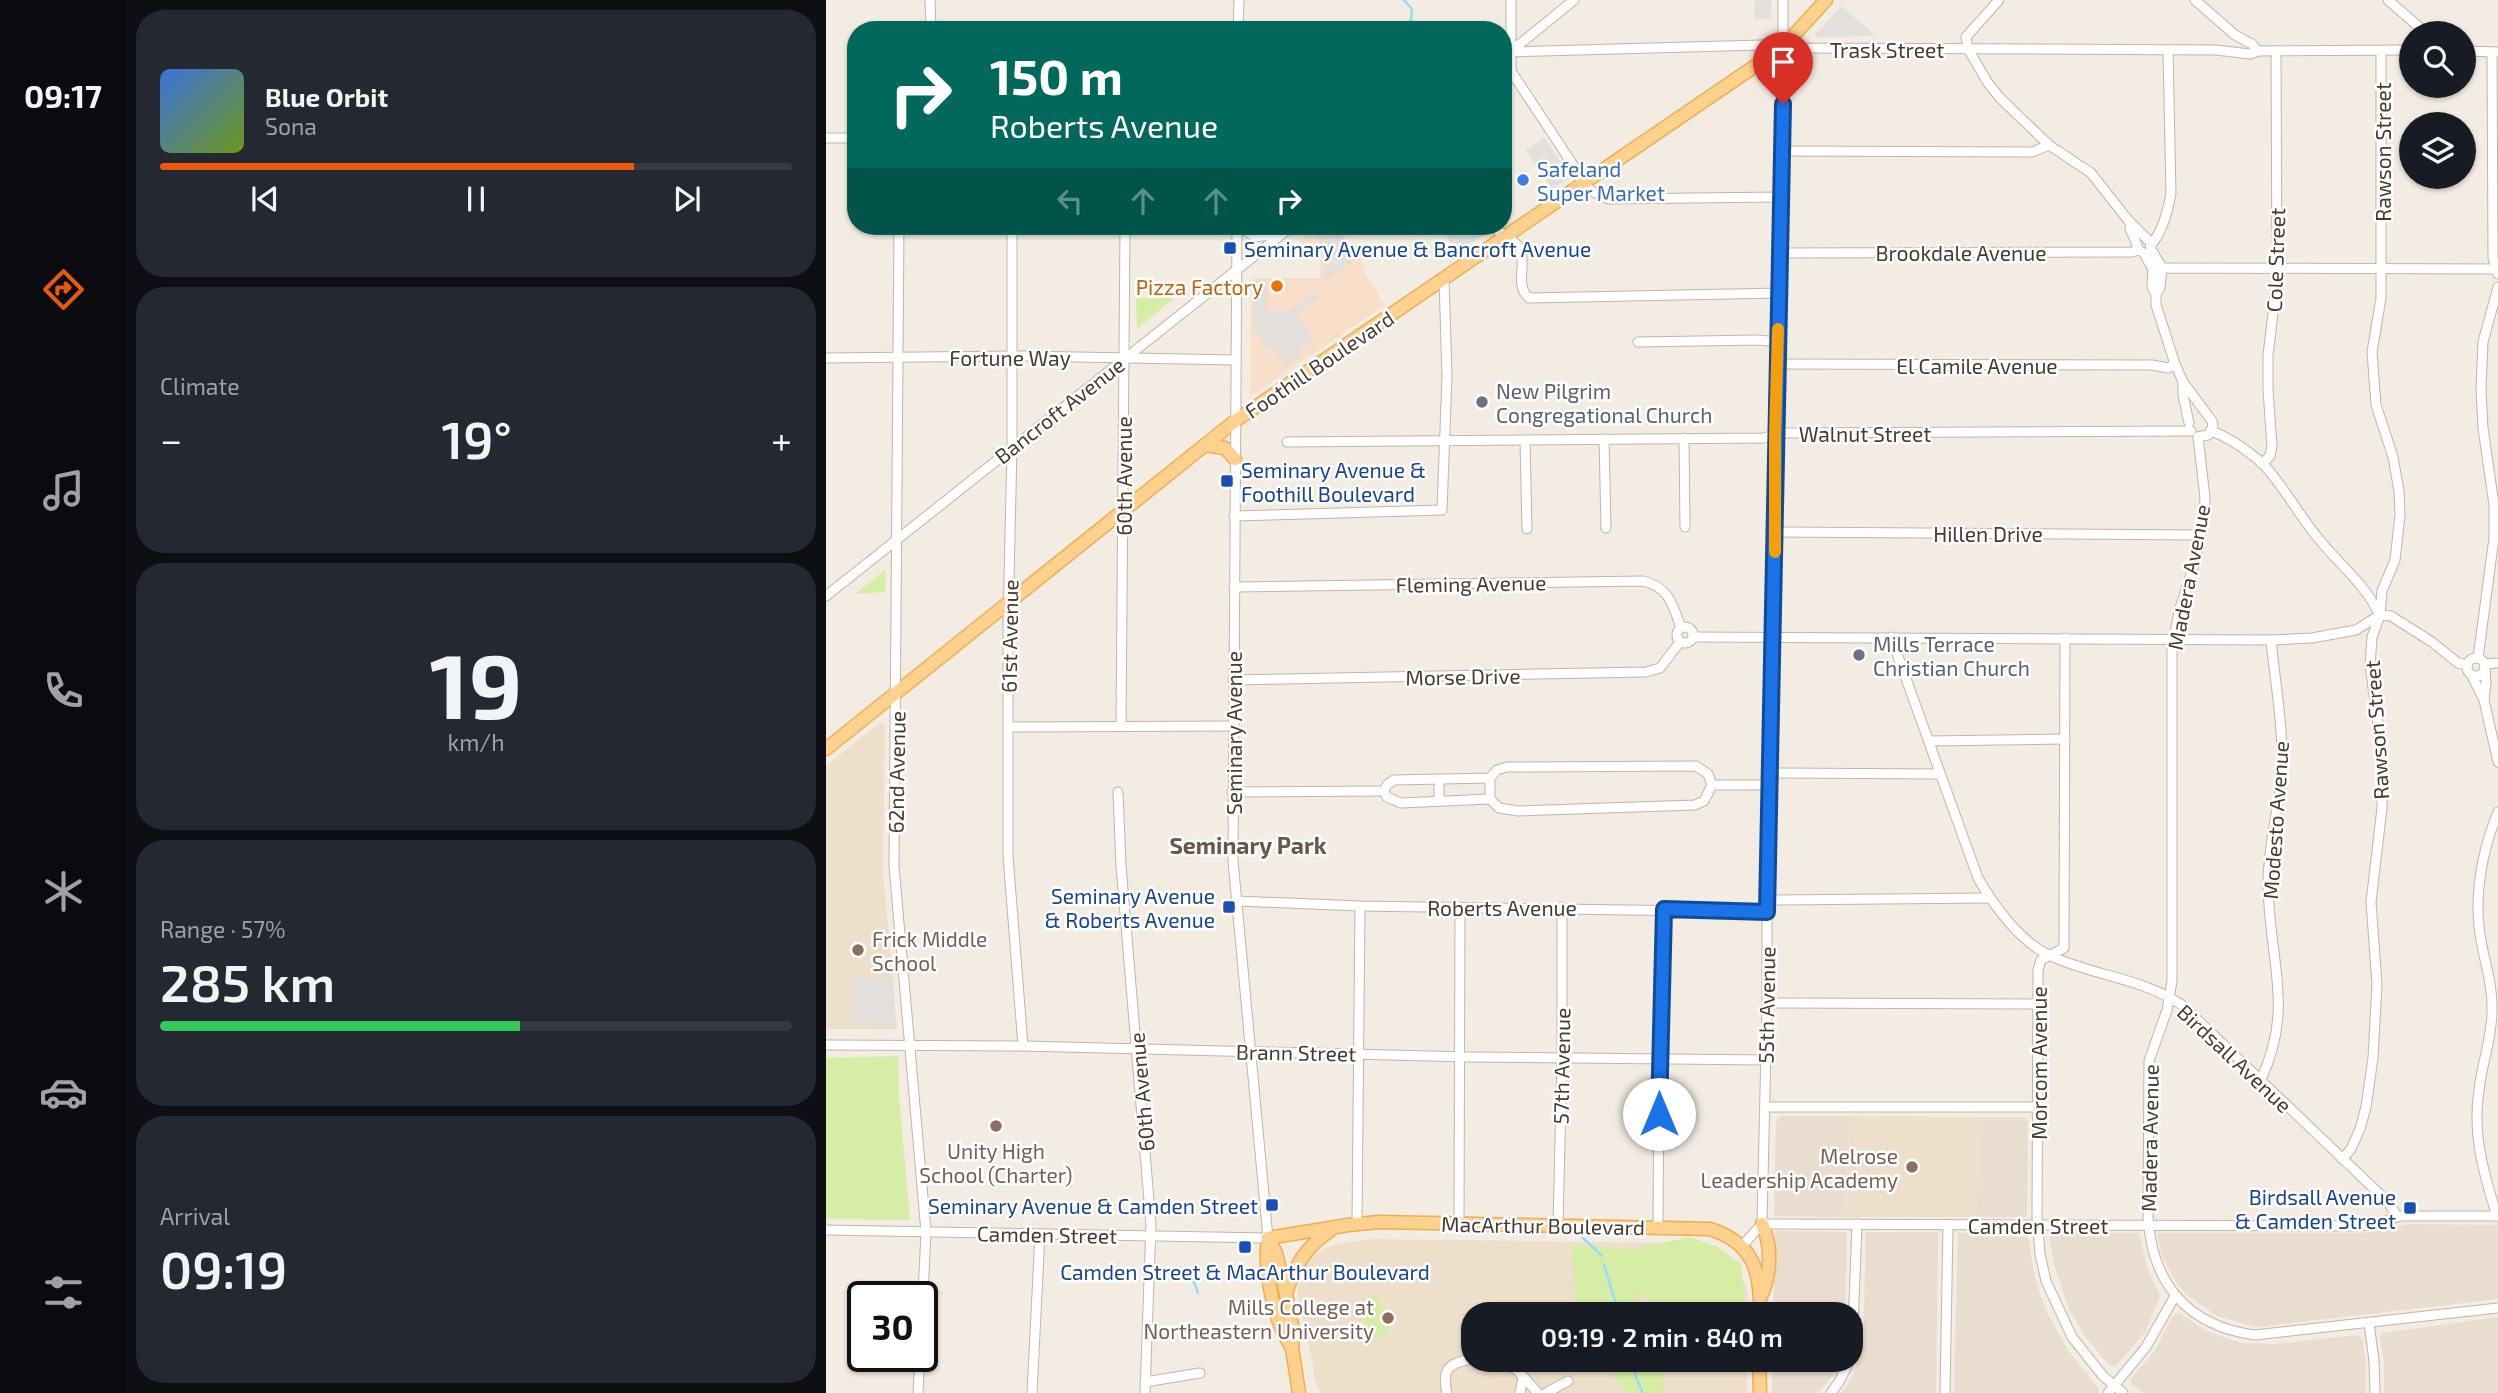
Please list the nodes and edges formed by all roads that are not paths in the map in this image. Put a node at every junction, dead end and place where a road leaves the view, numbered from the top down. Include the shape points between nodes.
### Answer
1 (930, 0) edge
2 (1239, 0) edge
3 (1511, 0) edge
4 (1574, 0) edge
5 (1783, 0) edge
6 (1826, 0) edge
7 (1999, 0) edge
8 (2195, 0) edge
9 (2388, 0) edge
10 (931, 21) edge
11 (1238, 21) edge
12 (1509, 21) edge
13 (2412, 21) edge
14 (2235, 36) junction
15 (1783, 47) junction
16 (1512, 48) edge
17 (1968, 49) junction
18 (2168, 50) junction
19 (2399, 50) edge
20 (2229, 51) junction
21 (2258, 51) junction
22 (2276, 51) junction
23 (2381, 51) junction
24 (2476, 51) edge
25 (2495, 52) edge
26 (1512, 53) edge
27 (1512, 73) edge
28 (826, 138) edge
29 (847, 138) edge
30 (2049, 145) junction
31 (1783, 151) junction
32 (1582, 184) junction
33 (1781, 197) junction
34 (1512, 233) edge
35 (899, 235) edge
36 (1012, 235) edge
37 (1125, 235) edge
38 (1238, 235) edge
39 (1252, 235) edge
40 (1270, 235) edge
41 (1281, 235) edge
42 (1502, 235) edge
43 (1509, 235) edge
44 (1505, 238) junction
45 (2145, 246) junction
46 (1781, 253) junction
47 (1236, 269) junction
48 (2157, 269) junction
49 (2277, 269) junction
50 (2382, 269) junction
51 (2497, 271) edge
52 (1444, 280) junction
53 (2498, 287) edge
54 (1780, 293) junction
55 (1638, 342) dead end
56 (1778, 342) junction
57 (896, 356) junction
58 (1012, 357) junction
59 (826, 358) edge
60 (1122, 360) junction
61 (1236, 360) junction
62 (1777, 364) junction
63 (2175, 364) junction
64 (2183, 382) junction
65 (2206, 414) junction
66 (1235, 421) junction
67 (2193, 430) junction
68 (2211, 430) junction
69 (1775, 435) junction
70 (1684, 438) junction
71 (1604, 439) junction
72 (1445, 440) junction
73 (1525, 440) junction
74 (1287, 442) dead end
75 (1205, 445) junction
76 (1013, 447) junction
77 (1235, 459) junction
78 (2262, 464) junction
79 (1124, 510) junction
80 (1234, 516) junction
81 (1685, 527) dead end
82 (1606, 528) dead end
83 (1527, 529) dead end
84 (1776, 532) junction
85 (2201, 535) junction
86 (897, 538) junction
87 (1234, 587) junction
88 (826, 596) edge
89 (1008, 602) junction
90 (2380, 615) junction
91 (1681, 628) junction
92 (1693, 637) junction
93 (1774, 637) junction
94 (1891, 637) junction
95 (2066, 638) junction
96 (2174, 638) junction
97 (2271, 640) junction
98 (1680, 642) junction
99 (2483, 663) junction
100 (2498, 663) edge
101 (2469, 670) junction
102 (1233, 680) junction
103 (897, 692) junction
104 (2484, 699) junction
105 (1121, 726) junction
106 (1233, 726) junction
107 (1009, 727) junction
108 (2065, 739) junction
109 (1928, 741) junction
110 (826, 749) edge
111 (2498, 762) edge
112 (1770, 773) junction
113 (1940, 774) junction
114 (1490, 778) junction
115 (1439, 779) junction
116 (1712, 785) junction
117 (1769, 785) junction
118 (1384, 791) junction
119 (1118, 792) dead end
120 (1232, 792) junction
121 (1490, 799) junction
122 (1439, 800) junction
123 (2498, 812) edge
124 (1989, 898) junction
125 (1767, 900) junction
126 (1237, 901) junction
127 (1360, 906) junction
128 (1460, 907) junction
129 (1562, 907) junction
130 (1664, 909) junction
131 (1767, 912) junction
132 (2050, 956) junction
133 (2169, 996) junction
134 (1767, 1003) junction
135 (2038, 1004) junction
136 (826, 1045) edge
137 (910, 1045) junction
138 (1023, 1046) junction
139 (1137, 1049) junction
140 (1250, 1051) junction
141 (1359, 1053) junction
142 (1459, 1056) junction
143 (1562, 1058) junction
144 (1659, 1058) junction
145 (1766, 1060) junction
146 (2260, 1081) junction
147 (1765, 1107) junction
148 (2038, 1107) junction
149 (2342, 1159) junction
150 (2397, 1216) junction
151 (2498, 1216) edge
152 (1357, 1223) junction
153 (1459, 1223) junction
154 (1762, 1224) junction
155 (1857, 1224) junction
156 (1948, 1224) junction
157 (2038, 1224) junction
158 (1558, 1225) junction
159 (2148, 1225) junction
160 (1338, 1226) junction
161 (1658, 1227) junction
162 (826, 1230) edge
163 (926, 1232) junction
164 (1040, 1234) junction
165 (1152, 1235) junction
166 (1268, 1238) junction
167 (1742, 1246) junction
168 (924, 1281) edge
169 (1286, 1294) junction
170 (2175, 1296) junction
171 (1760, 1297) junction
172 (1760, 1302) edge
173 (1854, 1302) edge
174 (2498, 1308) edge
175 (2370, 1323) junction
176 (1292, 1348) junction
177 (1461, 1361) edge
178 (919, 1372) edge
179 (1517, 1372) edge
180 (1759, 1372) edge
181 (1844, 1372) edge
182 (1200, 1373) dead end
183 (1524, 1377) junction
184 (1568, 1381) dead end
185 (1145, 1382) junction
186 (2111, 1389) edge
187 (918, 1393) edge
188 (1032, 1393) edge
189 (1145, 1393) edge
190 (1299, 1393) edge
191 (1447, 1393) edge
192 (1520, 1393) edge
193 (1538, 1393) edge
194 (1546, 1393) edge
195 (1760, 1393) edge
196 (1831, 1393) edge
197 (1945, 1393) edge
198 (2123, 1393) edge
199 (2375, 1393) edge

1 - 10 street
2 - 11 street
3 - 12 street
4 - 16 street
5 - 15 street, 55th Avenue
6 - 15 main road, Foothill Boulevard
7 - 17 street via 1966,37
8 - 14 street
9 - 13 street
14 - 20 street
14 - 21 street
15 - 17 street, Trask Street
15 - 26 street, Trask Street
15 - 31 street, 55th Avenue
15 - 32 main road, Foothill Boulevard
17 - 18 street, Trask Street
17 - 30 street via 2000,98
18 - 20 street, Trask Street
18 - 45 street via 2171,193 2159,236
19 - 23 street, Trask Street
20 - 21 street, Trask Street
21 - 22 street, Trask Street
22 - 23 street, Trask Street
22 - 49 street, Cole Street
23 - 50 street, Rawson Street
24 - 25 street
25 - 51 street via 2493,258
27 - 32 street
28 - 29 street
30 - 31 street via 2032,152
30 - 45 street via 2091,173
31 - 33 street, 55th Avenue
32 - 33 street via 1608,199
32 - 34 main road, Foothill Boulevard
33 - 46 street, 55th Avenue
35 - 57 street, 62nd Avenue
36 - 58 street, 61st Avenue
37 - 60 street, 60th Avenue
38 - 47 street, Seminary Avenue
39 - 40 street
41 - 47 street, Bancroft Avenue
42 - 44 street
43 - 44 main road, Foothill Boulevard
44 - 52 main road, Foothill Boulevard
44 - 54 street via 1519,247 1522,286 1530,298
45 - 46 street, Brookdale Avenue via 2132,253
45 - 48 street
46 - 54 street, 55th Avenue
47 - 60 street, Bancroft Avenue
47 - 61 street, Seminary Avenue
48 - 49 street
48 - 63 street via 2152,287
49 - 50 street
49 - 78 street, Cole Street via 2268,355 2272,446
50 - 51 street
50 - 90 street, Rawson Street via 2373,382 2393,457 2400,515 2395,560 2382,591
52 - 66 main road, Foothill Boulevard
52 - 72 street
53 - 99 street via 2483,342 2483,428 2494,505
54 - 56 street, 55th Avenue
55 - 56 street
56 - 62 street, 55th Avenue
57 - 58 street, Fortune Way
57 - 59 street, Fortune Way
57 - 86 street, 62nd Avenue
58 - 60 street, Fortune Way
58 - 76 street, 61st Avenue
60 - 61 street, Fortune Way
60 - 76 street, Bancroft Avenue
60 - 79 street, 60th Avenue
61 - 66 street, Seminary Avenue
62 - 63 street, El Camile Avenue via 2168,368
62 - 69 street, 55th Avenue
63 - 64 street
64 - 65 street
64 - 67 street, Madera Avenue
65 - 67 street via 2197,414
65 - 68 street via 2212,421
66 - 75 main road, Foothill Boulevard
66 - 77 street, Seminary Avenue
67 - 68 street via 2208,435
67 - 69 street, Walnut Street
67 - 85 street, Madera Avenue via 2205,498
68 - 78 street
69 - 70 street, Walnut Street
69 - 84 street, 55th Avenue
70 - 71 street, Walnut Street
70 - 81 street
71 - 73 street, Walnut Street
71 - 82 street
72 - 73 street, Walnut Street
72 - 74 street, Walnut Street
72 - 80 street via 1442,510
73 - 83 street
75 - 77 main road via 1225,448
75 - 79 main road, Foothill Boulevard
76 - 86 street, Bancroft Avenue
76 - 89 street, 61st Avenue
77 - 80 street, Seminary Avenue
78 - 90 street via 2316,536 2371,595
79 - 89 main road, Foothill Boulevard
79 - 105 street, 60th Avenue
80 - 87 street, Seminary Avenue
84 - 85 street, Hillen Drive
84 - 93 street, 55th Avenue
85 - 96 street, Madera Avenue
86 - 88 street, Bancroft Avenue
86 - 103 street, 62nd Avenue
87 - 91 street, Fleming Avenue via 1643,581 1664,589
87 - 102 street, Seminary Avenue
89 - 103 main road, Foothill Boulevard
89 - 107 street, 61st Avenue
90 - 97 street via 2356,630
90 - 101 street via 2391,616
90 - 149 street, Rawson Street via 2372,637 2370,665 2383,763 2371,902 2377,984 2374,1047 2360,1129
91 - 92 street via 1689,628
91 - 98 street via 1676,635
92 - 93 street
92 - 98 street
93 - 94 street
93 - 112 street, 55th Avenue
94 - 95 street
94 - 109 street, Birdsall Avenue
95 - 96 street
95 - 108 street, Morcom Avenue
96 - 97 street
96 - 133 street, Madera Avenue
97 - 146 street, Modesto Avenue via 2282,767 2269,854 2268,904 2280,1003 2273,1048
98 - 102 street, Morse Drive via 1660,668 1646,673
99 - 100 street
99 - 101 street via 2470,660
99 - 101 street via 2477,676
99 - 104 street
101 - 104 street
102 - 106 street, Seminary Avenue
103 - 110 main road, Foothill Boulevard
103 - 137 street, 62nd Avenue via 894,866
104 - 111 street
105 - 106 street
105 - 107 street
106 - 120 street, Seminary Avenue
107 - 138 street, 61st Avenue via 1009,856
108 - 109 street
108 - 132 street, Morcom Avenue via 2064,948
109 - 113 street, Birdsall Avenue
112 - 113 street
112 - 117 street, 55th Avenue
113 - 124 street, Birdsall Avenue
114 - 115 street
114 - 116 street via 1507,767 1696,766 1708,774
114 - 121 street
115 - 118 street via 1394,780
115 - 122 street
116 - 117 street
116 - 121 street via 1704,801 1695,805 1518,811 1499,807
117 - 125 street, 55th Avenue
118 - 120 street
118 - 122 street via 1401,803
119 - 139 street, 60th Avenue
120 - 126 street, Seminary Avenue
121 - 122 street
123 - 151 street via 2479,878 2479,928 2492,981 2493,1012 2477,1115 2480,1159
124 - 125 street
124 - 132 street, Birdsall Avenue via 2019,932
125 - 131 street, 55th Avenue
126 - 127 street, Roberts Avenue
126 - 140 street, Seminary Avenue
127 - 128 street, Roberts Avenue
127 - 141 street
128 - 129 street, Roberts Avenue
128 - 142 street
129 - 130 street, Roberts Avenue
129 - 143 street, 57th Avenue
130 - 131 street, Roberts Avenue
130 - 144 street
131 - 134 street, 55th Avenue
132 - 133 street, Birdsall Avenue
132 - 135 street, Morcom Avenue via 2041,960 2038,970
133 - 146 street, Birdsall Avenue
133 - 159 street, Madera Avenue via 2149,1061
134 - 135 street
134 - 145 street, 55th Avenue
135 - 148 street, Morcom Avenue
136 - 137 street, Brann Street
137 - 138 street, Brann Street
137 - 163 street, 62nd Avenue
138 - 139 street, Brann Street
139 - 140 street, Brann Street
139 - 165 street, 60th Avenue
140 - 141 street, Brann Street
140 - 166 street, Seminary Avenue
141 - 142 street, Brann Street
141 - 152 street
142 - 143 street, Brann Street
142 - 153 street
143 - 144 street, Brann Street
143 - 158 street, 57th Avenue
144 - 145 street, Brann Street
144 - 161 street
145 - 147 street, 55th Avenue
146 - 149 street, Birdsall Avenue
147 - 148 street
147 - 154 street, 55th Avenue
148 - 157 street, Morcom Avenue
149 - 150 street, Birdsall Avenue
150 - 151 street
150 - 159 street, Camden Street via 2356,1226
152 - 153 main road, MacArthur Boulevard
152 - 160 main road, MacArthur Boulevard
153 - 158 main road, MacArthur Boulevard
154 - 155 street, Camden Street
154 - 167 street
154 - 171 main road via 1768,1239 1768,1272
155 - 156 street, Camden Street
155 - 173 street
156 - 157 street, Camden Street
156 - 197 street
157 - 159 street, Camden Street
157 - 186 street, Morcom Avenue via 2046,1281 2060,1315
158 - 161 main road, MacArthur Boulevard
159 - 170 street, Madera Avenue via 2156,1264
160 - 166 main road, MacArthur Boulevard
160 - 169 main road via 1303,1254
161 - 167 main road, MacArthur Boulevard via 1710,1229
162 - 163 street, Camden Street
163 - 164 street, Camden Street
163 - 168 street, 62nd Avenue
164 - 165 street, Camden Street
164 - 188 street
165 - 166 street, Camden Street
165 - 185 street, 60th Avenue
166 - 169 main road
166 - 176 main road via 1266,1254 1278,1322
167 - 171 main road via 1756,1267
169 - 176 main road
170 - 175 street, Madera Avenue via 2208,1321 2243,1334
170 - 186 street via 2146,1347
171 - 172 main road
174 - 175 street, Madera Avenue
175 - 199 street
176 - 190 main road
177 - 191 street via 1448,1368 1444,1378
178 - 187 street
179 - 183 street
180 - 195 main road
181 - 196 street
182 - 185 street
183 - 192 street
183 - 193 street
184 - 194 street
185 - 189 street, 60th Avenue
186 - 198 street, Morcom Avenue

